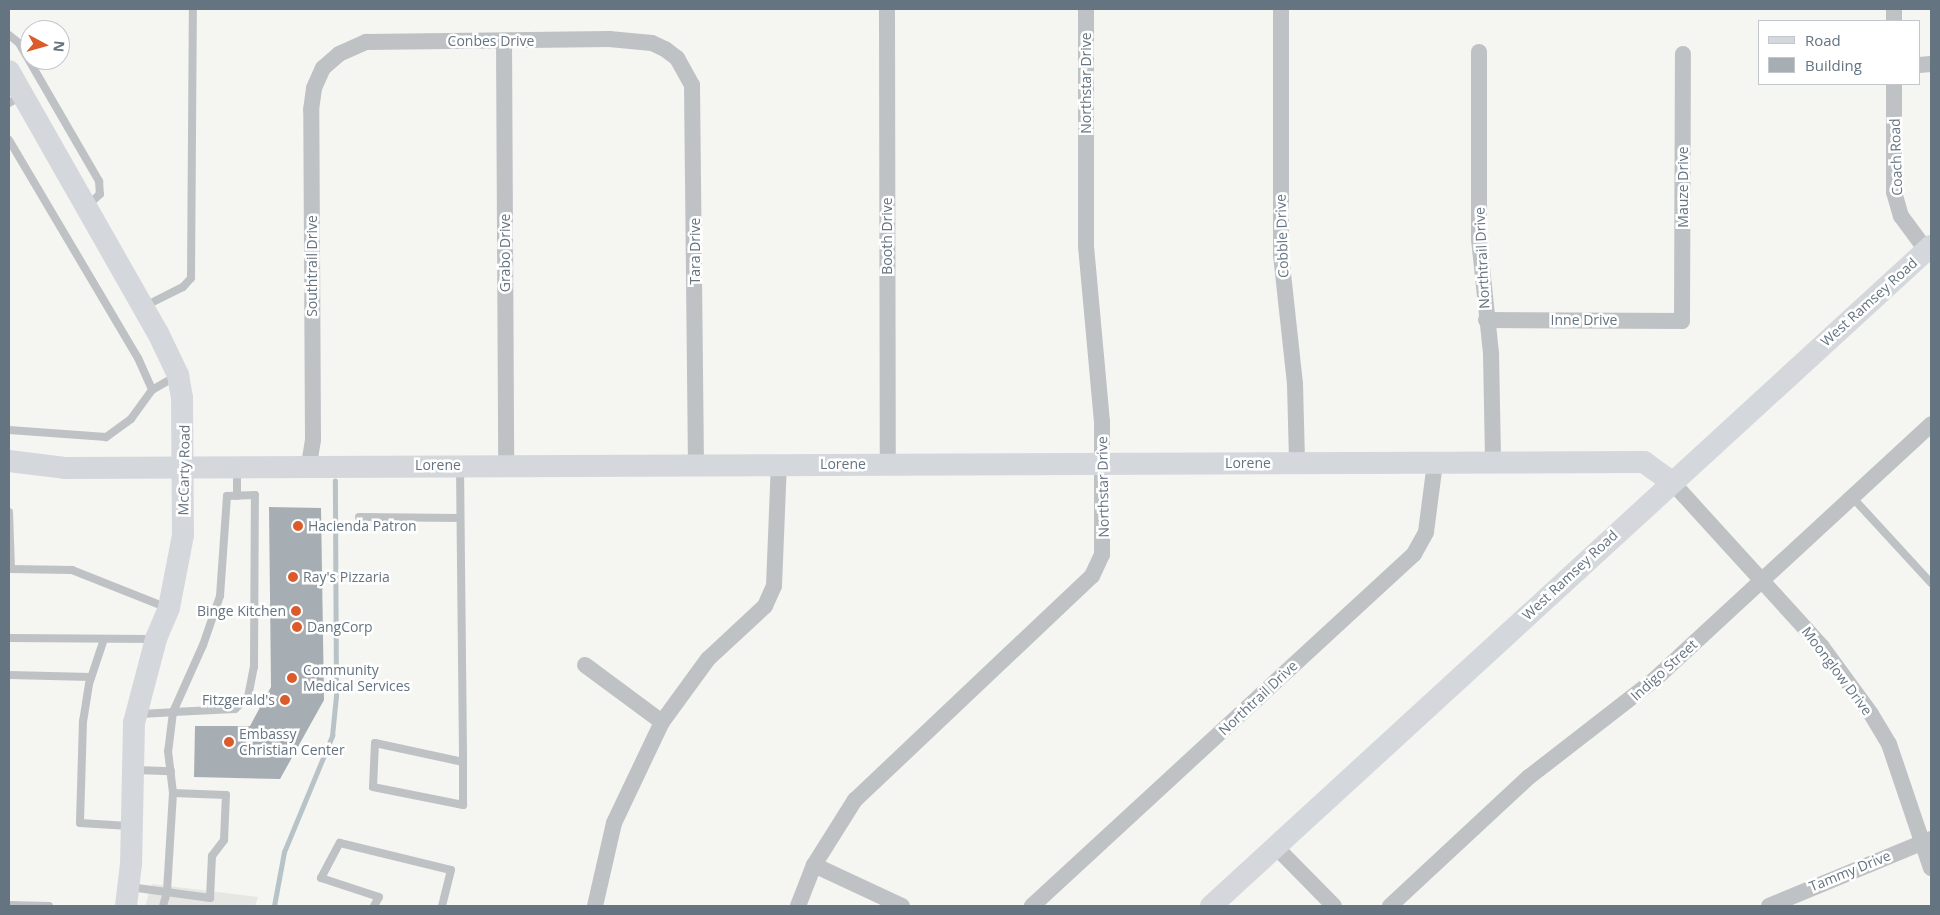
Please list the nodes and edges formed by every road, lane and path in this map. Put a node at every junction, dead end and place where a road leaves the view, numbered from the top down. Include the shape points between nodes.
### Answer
1 (193, 9) edge
2 (887, 9) edge
3 (1086, 9) edge
4 (1281, 9) edge
5 (9, 35) edge
6 (504, 41) junction
7 (665, 49) joint
8 (1479, 52) dead end
9 (1683, 54) dead end
10 (323, 68) joint
11 (9, 71) edge
12 (1894, 85) edge
13 (16, 99) edge
14 (9, 140) edge
15 (86, 207) junction
16 (1929, 248) edge
17 (143, 307) junction
18 (1486, 320) junction
19 (1682, 321) joint
20 (178, 376) junction
21 (152, 390) junction
22 (1931, 424) edge
23 (9, 430) edge
24 (9, 461) edge
25 (1297, 462) junction
26 (1435, 462) junction
27 (779, 463) junction
28 (1494, 463) junction
29 (696, 464) junction
30 (888, 464) junction
31 (1102, 464) junction
32 (236, 465) junction
33 (309, 465) junction
34 (460, 465) junction
35 (185, 466) junction
36 (506, 466) junction
37 (1672, 482) junction
38 (237, 496) junction
39 (1852, 497) junction
40 (9, 512) edge
41 (359, 517) dead end
42 (460, 518) junction
43 (1762, 580) junction
44 (1931, 583) edge
45 (169, 608) junction
46 (9, 638) edge
47 (104, 639) junction
48 (156, 639) junction
49 (585, 665) dead end
50 (9, 675) edge
51 (91, 677) junction
52 (173, 712) junction
53 (135, 714) junction
54 (662, 722) junction
55 (464, 762) junction
56 (131, 770) junction
57 (171, 771) junction
58 (173, 793) junction
59 (131, 826) junction
60 (1927, 841) edge
61 (1276, 846) junction
62 (814, 866) junction
63 (1931, 868) edge
64 (167, 892) junction
65 (127, 896) edge
66 (9, 905) edge
67 (49, 906) edge
68 (163, 906) edge
69 (374, 906) edge
70 (442, 906) edge
71 (595, 906) edge
72 (798, 906) edge
73 (902, 906) edge
74 (1032, 906) edge
75 (1211, 906) edge
76 (1334, 906) edge
77 (1390, 906) edge
78 (1769, 906) edge

1 - 17 lane via 191,278 184,287
2 - 30 street, Booth Drive
3 - 31 street, Northstar Drive via 1086,247
4 - 25 street, Cobble Drive via 1281,255 1295,384
5 - 15 lane via 19,43 99,181 100,194
6 - 7 street, Conbes Drive via 609,39 652,43
6 - 10 street, Conbes Drive via 366,42 339,54
6 - 36 street, Grabo Drive
7 - 29 street, Tara Drive via 687,73 695,100
8 - 18 street, Northtrail Drive via 1479,239
9 - 19 street, Mauze Drive
10 - 33 street, Southtrail Drive via 314,88 311,110 313,440
11 - 13 street, McCarty Road
12 - 16 street, Coach Road via 1894,192 1900,216
13 - 15 street, McCarty Road
14 - 21 lane via 138,358
15 - 17 street, McCarty Road
16 - 37 street, West Ramsey Road
17 - 20 street, McCarty Road
18 - 19 street, Inne Drive
18 - 28 street, Northtrail Drive via 1495,419
20 - 21 lane
20 - 35 street, McCarty Road via 185,424
21 - 23 lane via 131,419 106,437
22 - 39 street, Indigo Street
24 - 35 street, Lorene via 65,468
25 - 26 street, Lorene
25 - 31 street, Lorene
26 - 28 street, Lorene
26 - 74 street, Northtrail Drive via 1426,532 1414,554
27 - 29 street, Lorene
27 - 30 street, Lorene
27 - 54 street via 774,586 765,606 708,659
28 - 37 street, Lorene via 1644,462
29 - 36 street, Lorene
30 - 31 street, Lorene
31 - 62 street, Northstar Drive via 1105,531 1102,555 1092,576 855,800
32 - 33 street, Lorene
32 - 35 street, Lorene
32 - 38 lane
33 - 34 street, Lorene
34 - 36 street, Lorene
34 - 42 lane
35 - 45 street, McCarty Road via 183,535
37 - 43 street, Moonglow Drive
37 - 61 street, West Ramsey Road
38 - 52 lane via 227,496 220,596 203,646
38 - 52 lane via 255,496 254,667 248,696 235,709
39 - 43 street, Indigo Street
39 - 44 lane
40 - 45 lane via 11,569 72,570
41 - 42 lane
42 - 55 lane
43 - 60 street, Moonglow Drive via 1822,647 1871,714 1889,744
43 - 77 street, Indigo Street via 1654,680 1530,777
45 - 48 street, McCarty Road
46 - 47 lane
47 - 48 lane
47 - 51 lane
48 - 53 street, McCarty Road
49 - 54 street
50 - 51 lane
51 - 59 lane via 83,721 80,822 83,826
52 - 53 lane
52 - 57 lane via 168,751
53 - 56 street, McCarty Road
54 - 71 street via 614,823
55 - 55 lane via 375,742 373,787 463,804
56 - 57 lane
56 - 59 street, McCarty Road
57 - 58 lane
58 - 64 lane
58 - 64 lane via 226,796 224,840 212,856 210,898
59 - 65 street, McCarty Road
60 - 63 street, Moonglow Drive
60 - 78 street, Tammy Drive
61 - 75 street, West Ramsey Road
61 - 76 street
62 - 72 street, Northstar Drive
62 - 73 street
64 - 65 lane
64 - 68 lane
66 - 67 lane
69 - 70 lane via 379,897 321,878 340,843 451,870

